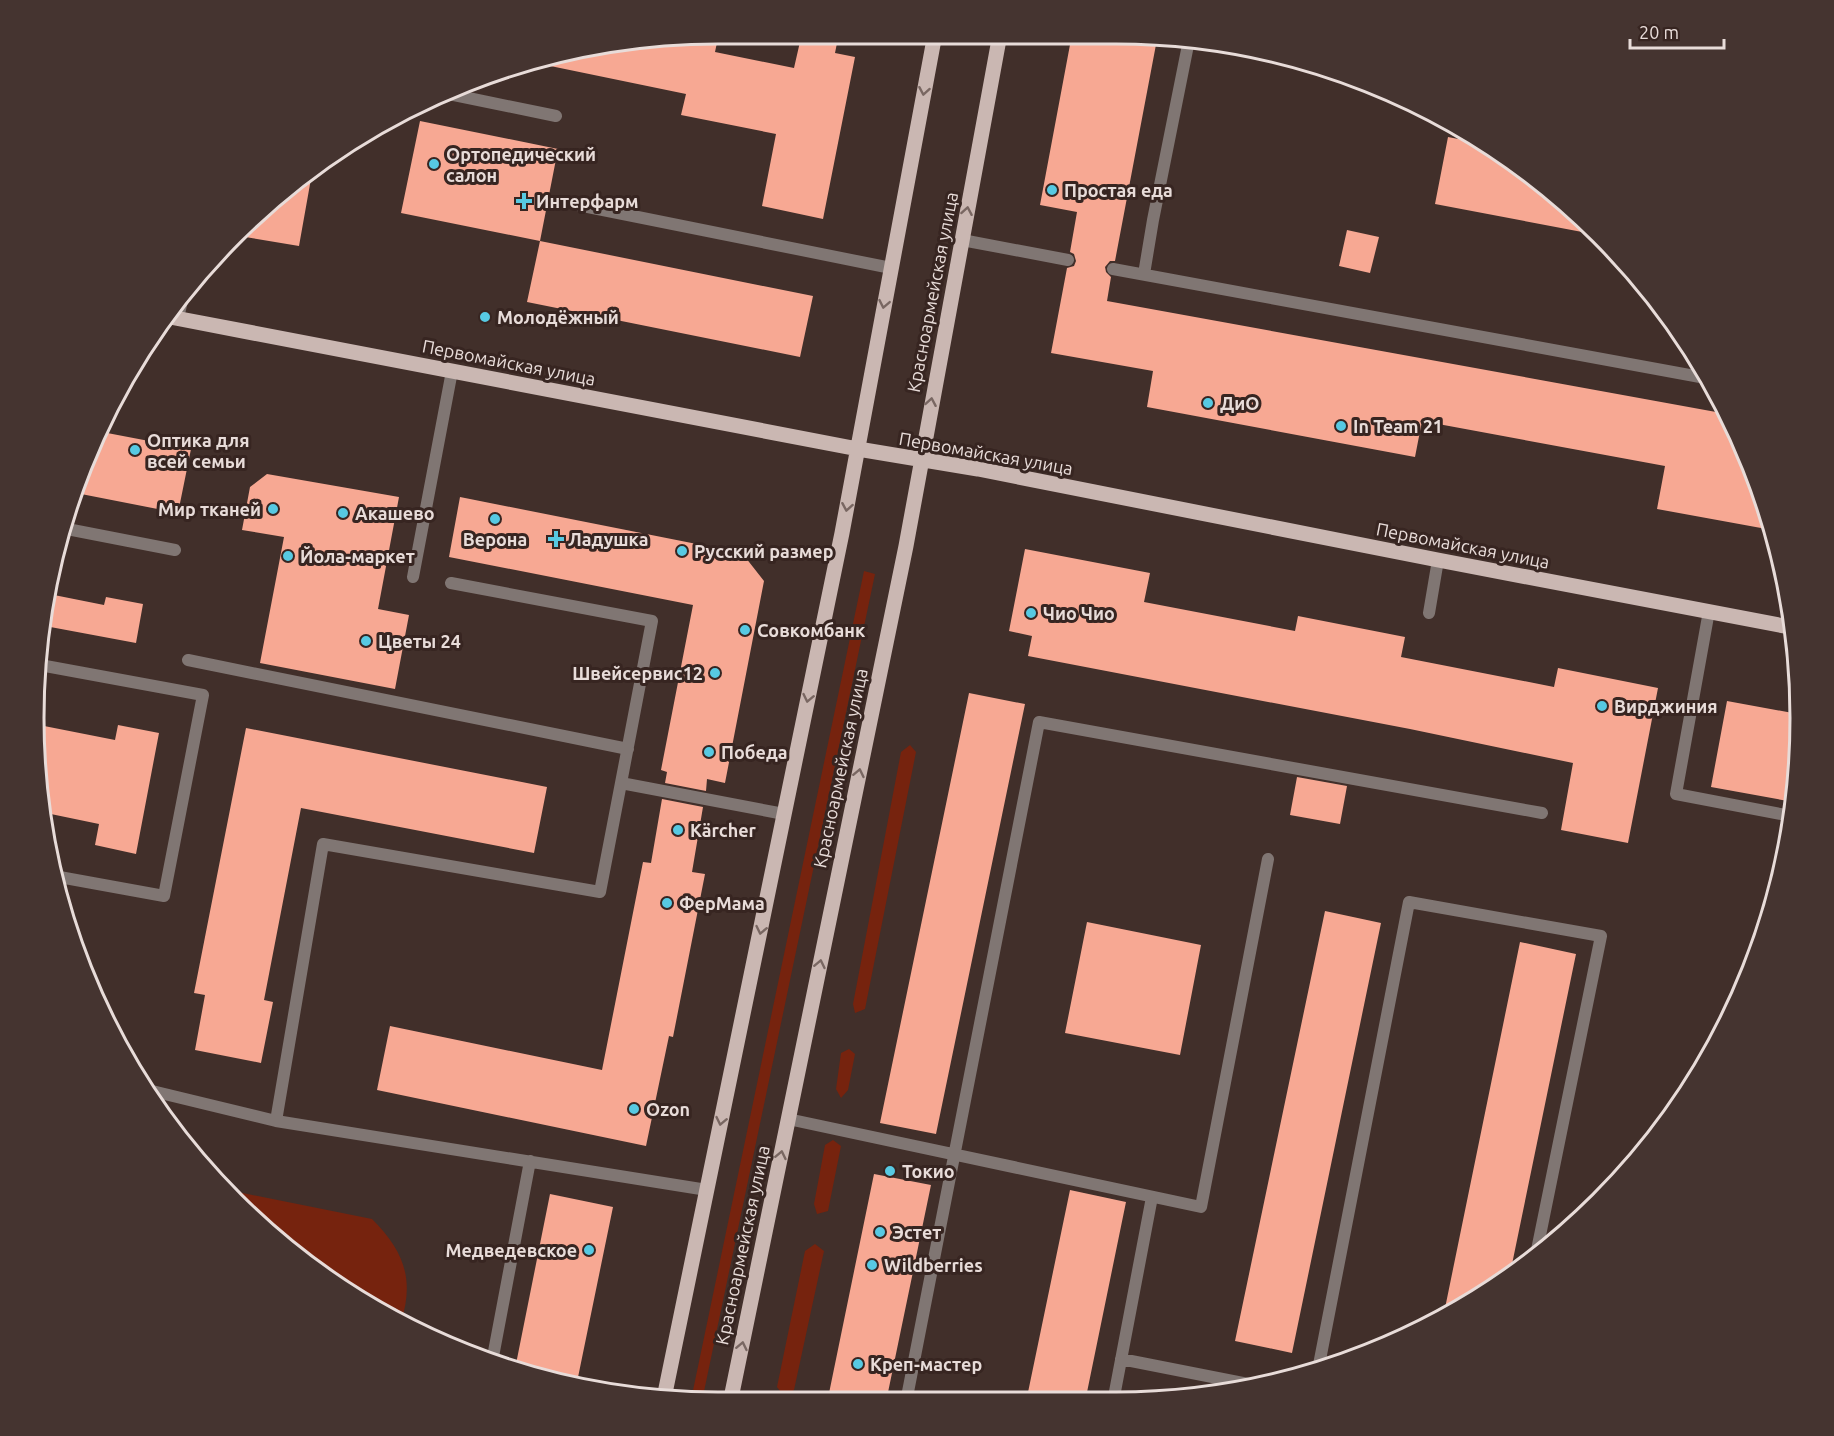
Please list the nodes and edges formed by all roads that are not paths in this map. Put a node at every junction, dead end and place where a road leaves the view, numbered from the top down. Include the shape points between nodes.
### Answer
1 (932, 44) edge
2 (998, 44) edge
3 (1188, 48) edge
4 (458, 96) edge
5 (556, 116) dead end
6 (578, 205) dead end
7 (962, 240) junction
8 (1068, 260) dead end
9 (891, 268) junction
10 (1113, 269) dead end
11 (1144, 274) junction
12 (176, 317) edge
13 (452, 371) junction
14 (1697, 376) edge
15 (858, 449) junction
16 (921, 460) junction
17 (70, 530) edge
18 (175, 550) dead end
19 (1438, 560) junction
20 (413, 577) dead end
21 (451, 583) dead end
22 (1709, 611) junction
23 (1429, 613) dead end
24 (1784, 626) edge
25 (188, 660) dead end
26 (46, 665) edge
27 (628, 749) junction
28 (621, 783) junction
29 (1542, 813) dead end
30 (784, 814) junction
31 (1784, 815) edge
32 (1268, 859) dead end
33 (62, 878) edge
34 (156, 1092) edge
35 (788, 1119) junction
36 (276, 1121) junction
37 (954, 1155) junction
38 (530, 1161) junction
39 (707, 1190) junction
40 (1152, 1197) junction
41 (1539, 1243) edge
42 (493, 1354) edge
43 (1121, 1359) junction
44 (1320, 1361) edge
45 (1237, 1382) edge
46 (666, 1390) edge
47 (732, 1392) edge
48 (908, 1392) edge
49 (1115, 1392) edge

1 -> 9 main road
7 -> 2 main road, Красноармейская улица
3 - 11 lane
4 - 5 lane
6 - 9 lane
7 - 8 lane
16 -> 7 main road, Красноармейская улица
9 -> 15 main road
10 - 11 lane
11 - 14 lane
12 - 13 main road, Первомайская улица
13 - 15 main road, Первомайская улица
13 - 20 lane
15 - 16 main road, Первомайская улица
15 -> 30 main road
16 - 19 main road, Первомайская улица
35 -> 16 main road, Красноармейская улица
17 - 18 lane
19 - 22 main road, Первомайская улица
19 - 23 lane
21 - 27 lane via 652,621
22 - 24 main road, Первомайская улица
22 - 31 lane via 1676,794
25 - 27 lane
26 - 33 lane via 203,695 164,896
27 - 28 lane
28 - 30 lane
28 - 36 lane via 600,892 322,844
29 - 37 lane via 1039,722
30 -> 39 main road
32 - 40 lane via 1201,1207
34 - 36 lane
35 - 37 lane
47 -> 35 main road, Красноармейская улица
36 - 38 lane
37 - 40 lane
37 - 48 lane
38 - 39 lane
38 - 42 lane
39 - 46 main road
40 - 43 lane
41 - 44 lane via 1601,936 1409,902
43 - 45 lane
43 - 49 lane

